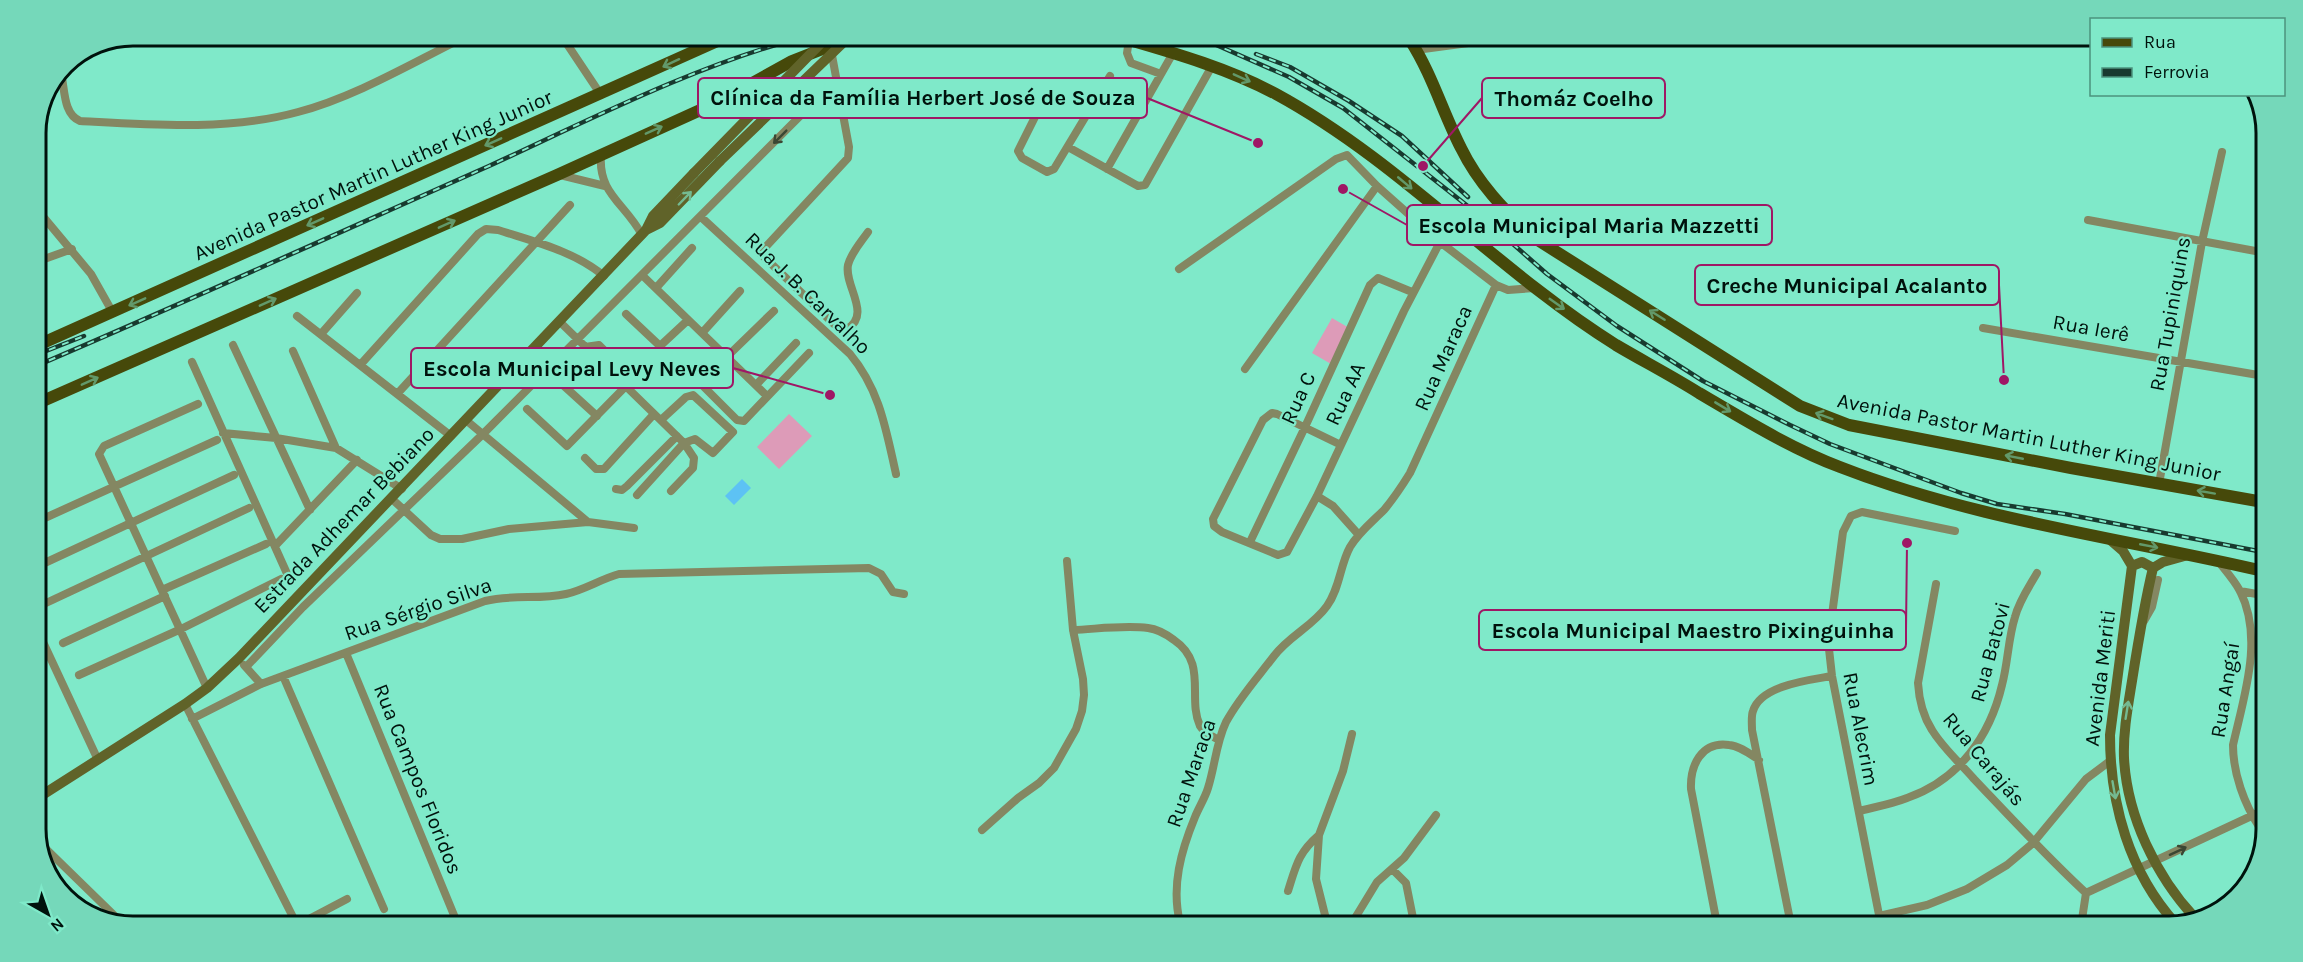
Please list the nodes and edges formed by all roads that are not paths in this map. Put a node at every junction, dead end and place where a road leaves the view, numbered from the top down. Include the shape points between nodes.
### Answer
1 (446, 46) edge
2 (568, 46) edge
3 (707, 46) edge
4 (821, 46) edge
5 (824, 46) edge
6 (829, 46) edge
7 (841, 46) edge
8 (1128, 46) edge
9 (1149, 46) edge
10 (1414, 46) edge
11 (1173, 53) junction
12 (1212, 66) junction
13 (1161, 74) junction
14 (1110, 76) dead end
15 (836, 80) junction
16 (63, 82) edge
17 (601, 95) junction
18 (1044, 99) dead end
19 (1068, 147) junction
20 (2222, 152) dead end
21 (601, 155) junction
22 (1107, 169) junction
23 (557, 175) junction
24 (605, 186) junction
25 (1377, 186) junction
26 (570, 205) dead end
27 (701, 217) junction
28 (2088, 220) dead end
29 (47, 221) edge
30 (644, 232) junction
31 (867, 232) dead end
32 (1440, 242) junction
33 (2202, 242) junction
34 (536, 243) junction
35 (692, 248) dead end
36 (72, 249) junction
37 (2256, 251) edge
38 (47, 258) edge
39 (1179, 269) dead end
40 (604, 276) junction
41 (643, 276) junction
42 (1496, 285) junction
43 (656, 288) junction
44 (1534, 288) junction
45 (740, 291) dead end
46 (1413, 292) junction
47 (357, 293) dead end
48 (774, 311) dead end
49 (112, 313) junction
50 (626, 314) dead end
51 (297, 316) dead end
52 (688, 320) junction
53 (560, 322) junction
54 (1983, 328) dead end
55 (702, 333) junction
56 (321, 334) junction
57 (578, 339) junction
58 (47, 341) edge
59 (796, 343) dead end
60 (233, 345) dead end
61 (293, 351) dead end
62 (809, 353) dead end
63 (727, 357) junction
64 (192, 362) dead end
65 (2180, 362) junction
66 (360, 364) junction
67 (1245, 369) dead end
68 (2256, 375) edge
69 (756, 385) junction
70 (564, 386) dead end
71 (626, 386) junction
72 (398, 393) junction
73 (767, 396) junction
74 (47, 400) edge
75 (198, 404) dead end
76 (527, 409) dead end
77 (654, 414) junction
78 (597, 416) junction
79 (467, 420) junction
80 (661, 420) junction
81 (1305, 428) junction
82 (223, 433) junction
83 (483, 433) junction
84 (451, 436) junction
85 (677, 436) junction
86 (276, 438) junction
87 (217, 440) dead end
88 (684, 443) junction
89 (1341, 446) junction
90 (336, 448) junction
91 (585, 458) dead end
92 (357, 460) junction
93 (896, 474) dead end
94 (234, 475) dead end
95 (2159, 484) junction
96 (113, 486) junction
97 (402, 489) junction
98 (616, 489) dead end
99 (671, 491) dead end
100 (638, 495) dead end
101 (1317, 496) junction
102 (392, 499) junction
103 (2256, 501) edge
104 (249, 508) dead end
105 (310, 510) junction
106 (404, 510) junction
107 (47, 517) edge
108 (588, 522) junction
109 (131, 524) junction
110 (634, 528) dead end
111 (1955, 531) dead end
112 (1358, 534) junction
113 (2108, 537) junction
114 (1250, 542) junction
115 (266, 544) dead end
116 (275, 546) junction
117 (2190, 554) junction
118 (146, 556) junction
119 (2218, 560) junction
120 (1067, 561) dead end
121 (47, 562) edge
122 (2132, 566) junction
123 (2153, 568) junction
124 (2256, 569) edge
125 (2037, 573) dead end
126 (2158, 580) dead end
127 (1936, 584) dead end
128 (2240, 591) junction
129 (164, 593) junction
130 (904, 594) dead end
131 (2256, 594) edge
132 (47, 603) edge
133 (2140, 628) junction
134 (181, 629) junction
135 (1073, 630) junction
136 (63, 643) dead end
137 (47, 651) edge
138 (346, 653) junction
139 (239, 658) junction
140 (246, 667) junction
141 (78, 675) dead end
142 (283, 676) junction
143 (1832, 676) junction
144 (261, 684) junction
145 (207, 688) junction
146 (185, 704) junction
147 (192, 719) junction
148 (1352, 734) dead end
149 (1219, 740) junction
150 (98, 760) junction
151 (1759, 760) junction
152 (2110, 761) junction
153 (1962, 765) junction
154 (47, 792) edge
155 (1858, 811) junction
156 (2256, 814) edge
157 (1436, 815) dead end
158 (2252, 816) junction
159 (2256, 822) edge
160 (982, 830) dead end
161 (1319, 835) junction
162 (2033, 843) junction
163 (50, 853) edge
164 (2155, 862) junction
165 (1392, 869) junction
166 (2138, 870) junction
167 (1288, 891) dead end
168 (2086, 893) junction
169 (347, 899) dead end
170 (384, 909) dead end
171 (110, 912) edge
172 (2191, 913) edge
173 (292, 916) edge
174 (316, 916) edge
175 (454, 916) edge
176 (1178, 916) edge
177 (1325, 916) edge
178 (1356, 916) edge
179 (1413, 916) edge
180 (1715, 916) edge
181 (1789, 916) edge
182 (1879, 916) joint
183 (2083, 916) edge
184 (2169, 916) edge

1 - 16 street via 327,103 267,119 199,124 80,122 69,112
2 - 17 street
3 -> 17 main road, Avenida Pastor Martin Luther King Junior
21 -> 4 main road via 718,102
5 - 30 main road, Estrada Adhemar Bebiano, bridge via 652,216
6 - 15 street
30 -> 7 main road, Estrada Adhemar Bebiano, bridge via 660,223
8 - 13 street via 1131,63
9 - 11 main road
95 -> 10 main road, Avenida Pastor Martin Luther King Junior via 1849,425 1785,398 1533,237 1473,172
11 - 12 main road
11 - 13 street
12 - 22 street via 1145,185 1138,186
12 -> 44 main road via 1275,93 1361,148
13 - 22 street
14 - 19 street
15 -> 27 street, Estrada Adhemar Bebiano
15 - 31 street via 848,158 760,253 840,328 847,329 859,313 848,264
17 -> 49 main road, Avenida Pastor Martin Luther King Junior
18 - 19 street via 1019,146 1019,155 1047,172 1054,169
19 - 22 street
20 - 33 street, Rua Tupiniquins
21 - 23 main road
21 - 24 street via 600,173
23 - 24 street
74 -> 23 main road
24 - 30 street
25 - 32 street
25 - 39 street via 1351,158 1341,155
25 - 67 street
26 - 34 street
27 - 41 street, Estrada Adhemar Bebiano
27 - 93 street, Rua J. B. Carvalho via 860,366 878,399
28 - 33 street
29 - 36 street
30 - 40 main road, Estrada Adhemar Bebiano
32 - 42 street
32 - 46 street, Rua AA
33 - 37 street
33 - 65 street, Rua Tupiniquins
34 - 40 street via 582,260
34 - 66 street via 490,228 482,231
34 - 72 street
35 - 43 street
36 - 38 street
36 - 49 street via 91,273
40 - 53 main road, Estrada Adhemar Bebiano
41 - 43 street
41 - 57 street, Estrada Adhemar Bebiano
42 - 44 street via 1508,290
42 - 112 street, Rua Maraca via 1410,473 1384,510
43 - 52 street
44 -> 113 main road via 1616,344 1801,451 1914,493 2006,518
45 - 55 street
46 - 81 street, Rua C via 1385,279 1378,278 1370,285
46 - 89 street, Rua AA
47 - 56 street
48 - 63 street
49 - 58 main road, Avenida Pastor Martin Luther King Junior
50 - 52 street via 660,346
51 - 56 street
52 - 55 street
53 - 57 street
53 - 79 main road, Estrada Adhemar Bebiano
54 - 65 street, Rua Ierê
55 - 63 street
56 - 66 street
57 - 71 street
57 - 83 street, Estrada Adhemar Bebiano
59 - 69 street
60 - 86 street
61 - 90 street
62 - 73 street
63 - 69 street
63 - 73 street via 702,384 737,420 746,420
64 - 82 street
65 - 68 street, Rua Ierê
65 - 95 street, Rua Tupiniquins
66 - 72 street
69 - 73 street
70 - 78 street
71 - 77 street
71 - 78 street
72 - 84 street
75 - 96 street via 101,448 99,454
76 - 78 street via 567,446
77 - 80 street
77 - 91 street via 603,469 596,469
79 - 83 street
79 - 84 main road, Estrada Adhemar Bebiano
80 - 85 street
80 - 88 street via 693,394 733,432 713,453 695,439
81 - 89 street
81 - 114 street, Rua C
81 - 114 street via 1272,413 1263,420 1213,519 1214,526 1222,532
82 - 86 street
82 - 116 street
83 - 106 street, Estrada Adhemar Bebiano
83 - 108 street
84 - 97 main road, Estrada Adhemar Bebiano
85 - 88 street
85 - 98 street via 627,486
86 - 90 street
86 - 105 street
87 - 96 street
88 - 99 street via 695,465
88 - 100 street
89 - 101 street, Rua AA
90 - 92 street
92 - 97 street
92 - 105 street
94 - 109 street
103 -> 95 main road, Avenida Pastor Martin Luther King Junior
96 - 107 street
96 - 109 street
97 - 102 main road, Estrada Adhemar Bebiano
101 - 112 street via 1333,506
101 - 114 street, Rua AA via 1292,546 1283,555
102 - 106 street
102 - 139 main road, Estrada Adhemar Bebiano
104 - 118 street
105 - 116 street
106 - 108 street via 431,535 451,540 509,529
106 - 140 street, Estrada Adhemar Bebiano
108 - 110 street
109 - 118 street
109 - 121 street
111 - 143 street, Rua Alecrim via 1862,512 1851,516 1843,532 1830,630
112 - 149 street, Rua Maraca via 1327,606 1275,654 1233,710
113 -> 117 main road
113 - 122 main road
115 - 129 street
116 - 134 street via 285,579
117 - 119 main road
117 - 123 main road
118 - 129 street
118 - 132 street
119 - 124 main road
119 - 128 street, Rua Angaí
120 - 135 street
122 - 123 main road via 2146,563
122 - 152 main road, Avenida Meriti via 2112,708
123 - 133 main road, Avenida Meriti
125 - 153 street, Rua Batovi via 2015,616 1996,705
126 - 133 street via 2152,607
127 - 153 street, Rua Carajás via 1920,666 1919,698 1932,730
128 - 131 street
128 - 158 street, Rua Angaí via 2252,642 2233,758
129 - 134 street
129 - 136 street
130 - 138 street, Rua Sérgio Silva via 893,592 880,574 870,568 619,574 568,594 485,601
164 -> 133 main road, Avenida Meriti via 2128,787 2124,758 2125,721
134 - 141 street
134 - 145 street
135 - 149 street via 1149,628 1178,642 1195,673 1199,724
135 - 160 street via 1084,695 1076,729 1054,768
137 - 150 street
138 - 142 street, Rua Sérgio Silva
138 - 175 street, Rua Campos Floridos
139 - 140 street
139 - 145 main road, Estrada Adhemar Bebiano
140 - 144 street
142 - 144 street, Rua Sérgio Silva
142 - 170 street
143 - 151 street via 1790,684 1758,701 1752,730
143 - 155 street, Rua Alecrim
144 - 147 street, Rua Sérgio Silva
145 - 146 main road, Estrada Adhemar Bebiano
146 - 147 street
146 - 150 main road, Estrada Adhemar Bebiano
147 - 173 street
148 - 161 street
149 - 176 street, Rua Maraca via 1208,790 1179,867 1175,902
150 - 154 main road, Estrada Adhemar Bebiano
151 - 180 street via 1735,747 1716,745 1695,762 1690,774
151 - 181 street
152 - 162 street via 2086,779
152 -> 166 main road, Avenida Meriti via 2119,817
153 - 155 street, Rua Batovi via 1927,790
153 - 162 street, Rua Carajás
155 - 182 street, Rua Alecrim
156 - 158 street
157 - 165 street
158 - 159 street, Rua Angaí
164 -> 158 street
161 - 167 street via 1298,859
161 - 177 street via 1317,879
162 - 168 street, Rua Carajás
162 - 182 street via 2007,865 1967,889 1928,905
163 - 171 street
164 - 166 street
164 - 172 main road, Avenida Meriti
165 - 178 street via 1377,882
165 - 179 street via 1406,883
166 - 168 street
166 - 184 main road, Avenida Meriti
168 - 183 street
169 - 174 street

